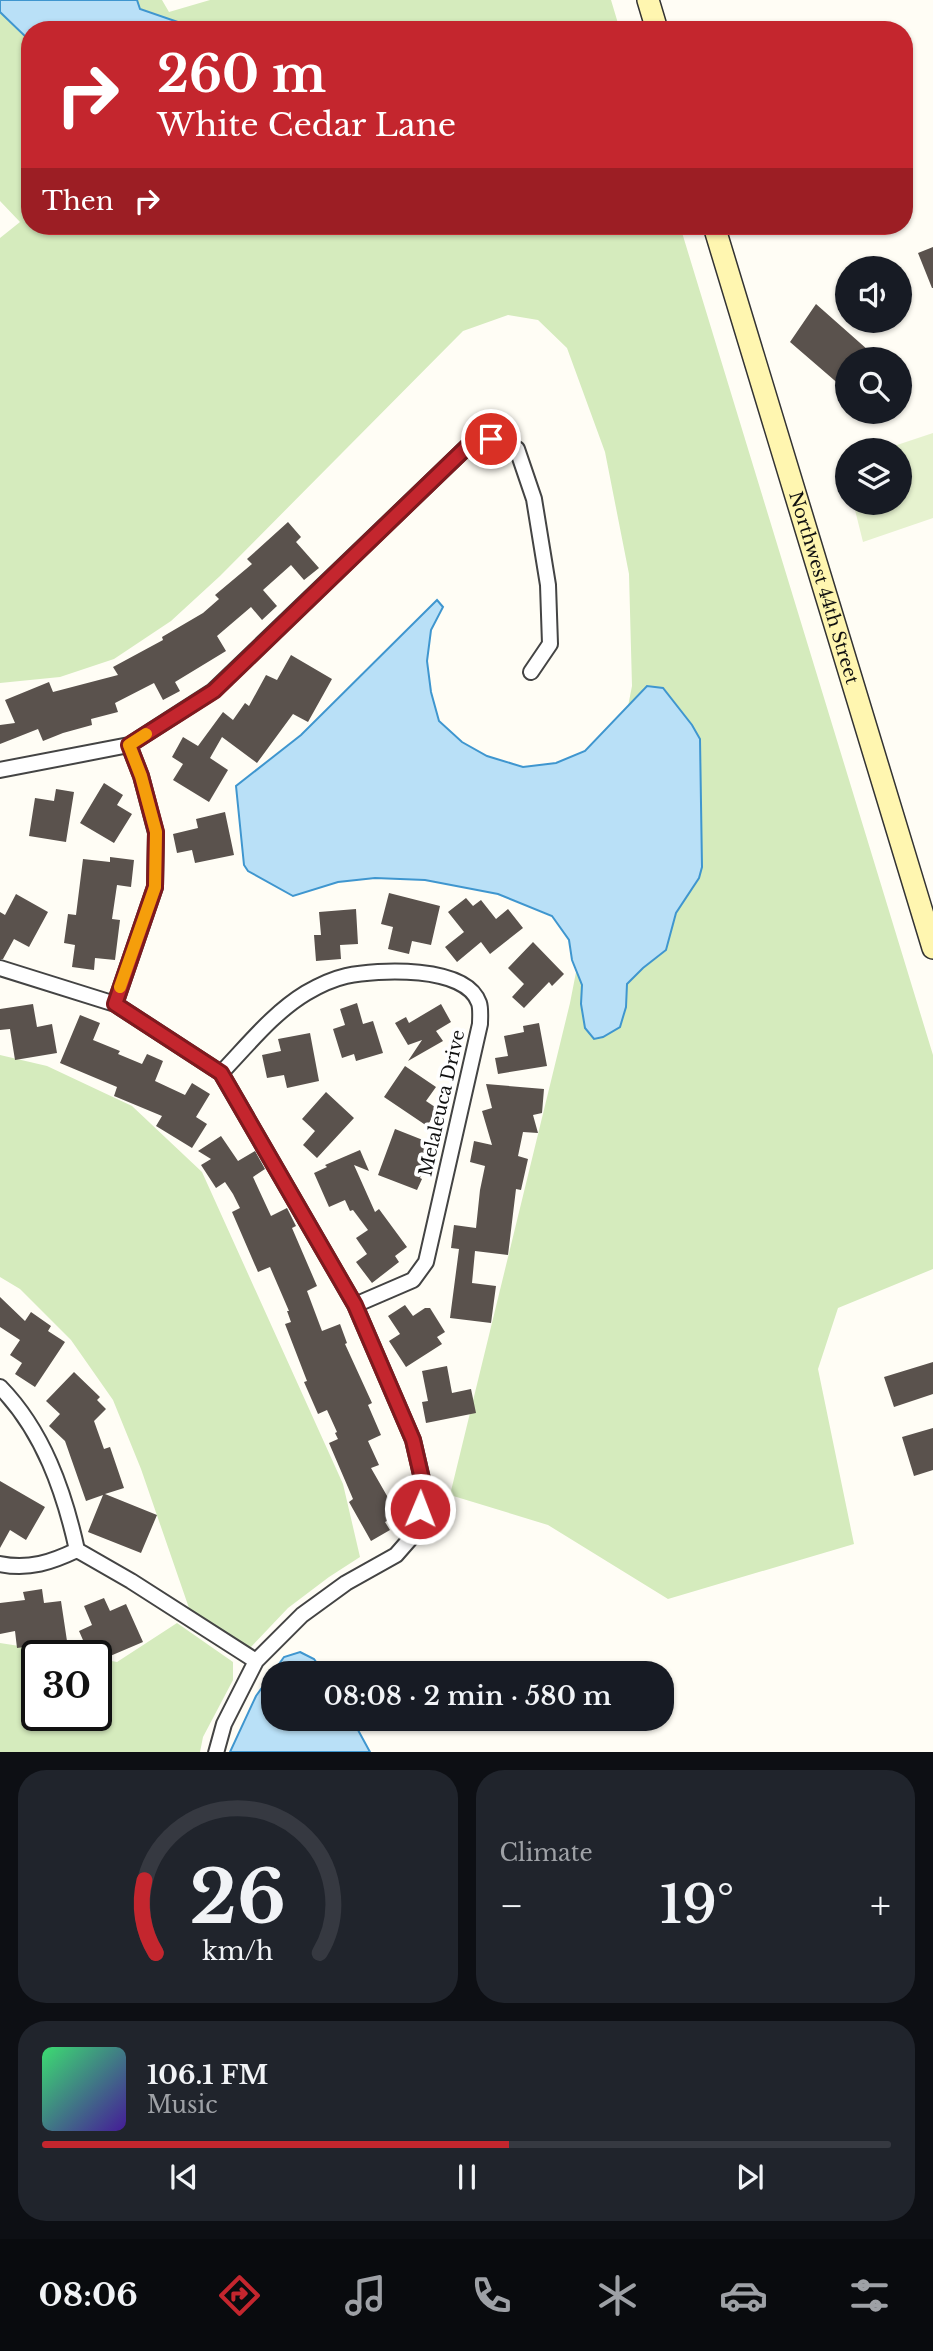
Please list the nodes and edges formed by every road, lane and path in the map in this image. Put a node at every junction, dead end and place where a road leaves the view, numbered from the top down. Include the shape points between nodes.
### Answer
1 (648, 0) edge
2 (654, 21) edge
3 (717, 235) edge
4 (531, 672) dead end
5 (129, 745) junction
6 (0, 770) edge
7 (933, 948) edge
8 (0, 968) edge
9 (115, 1004) junction
10 (221, 1073) junction
11 (355, 1305) junction
12 (0, 1387) edge
13 (77, 1550) junction
14 (0, 1564) edge
15 (256, 1661) junction
16 (216, 1752) edge

1 - 2 street
3 - 7 street, Northwest 44th Street
4 - 5 street via 550,644 548,585 534,499 517,449 491,439 470,444 214,691
5 - 6 street
5 - 9 street via 156,832 155,887
8 - 9 street
9 - 10 street
10 - 11 street
10 - 11 street, Melaleuca Drive via 284,1007 344,976 392,971 452,979 468,987 479,1003 480,1024 426,1262 413,1280
11 - 15 street via 413,1440 424,1488 417,1531 396,1555 302,1615
12 - 13 street via 18,1405 44,1450 68,1509
13 - 14 street via 49,1564
13 - 15 street
15 - 16 street via 224,1724

